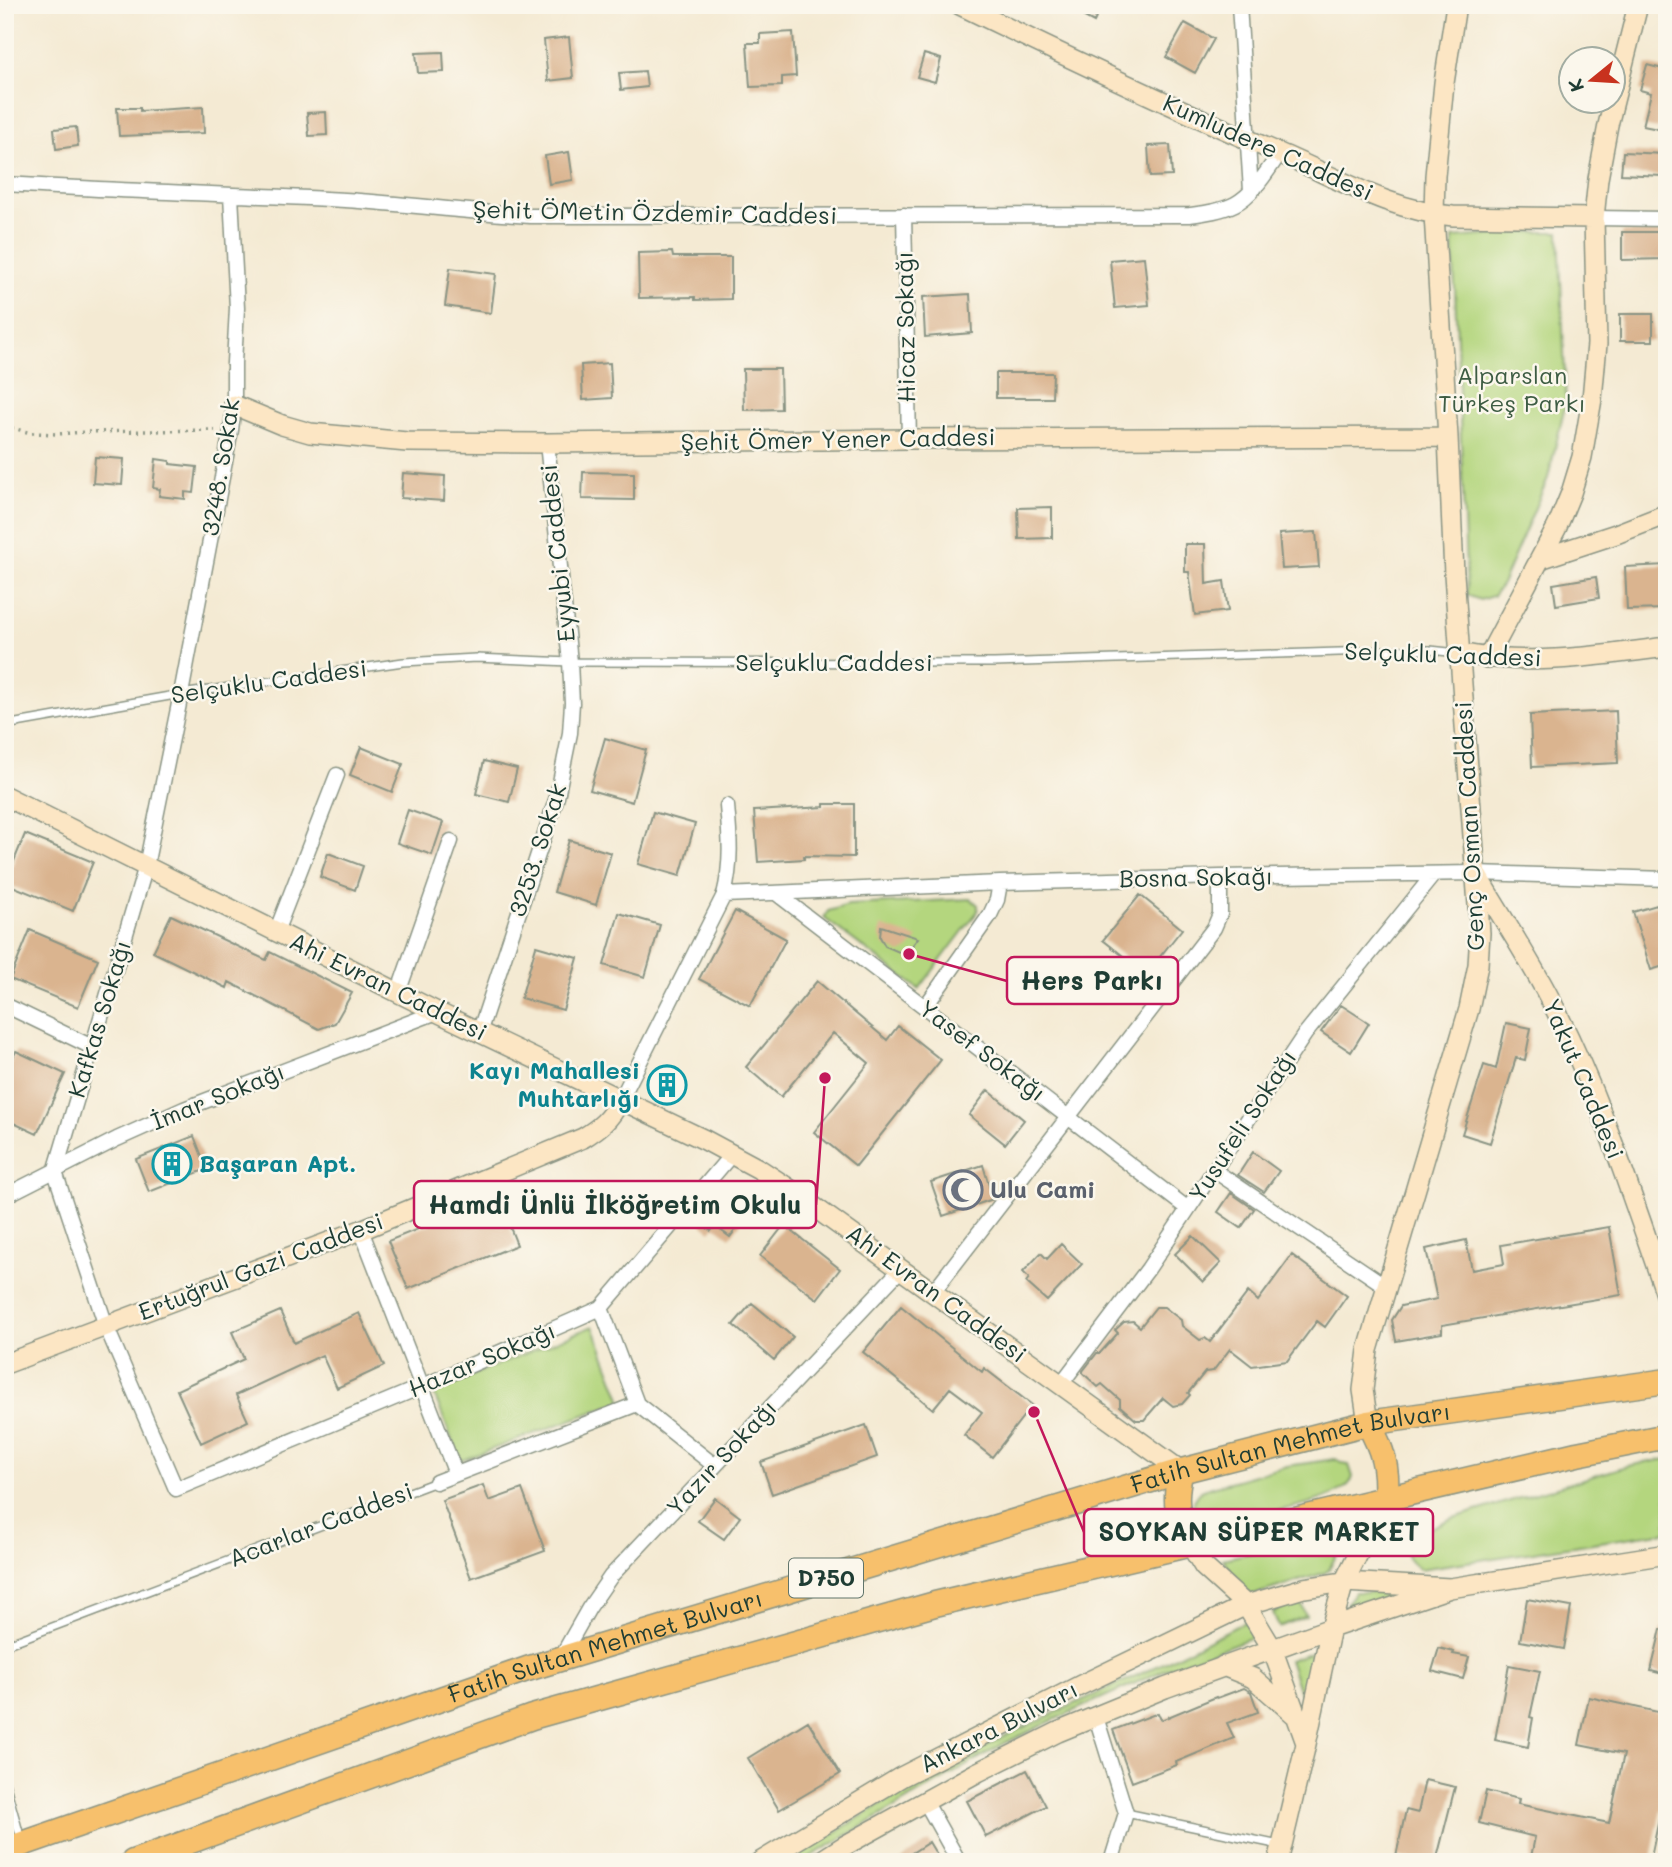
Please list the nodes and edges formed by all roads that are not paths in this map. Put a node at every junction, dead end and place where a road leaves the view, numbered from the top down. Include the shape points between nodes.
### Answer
1 (960, 5) edge
2 (1239, 5) edge
3 (1456, 5) edge
4 (1638, 5) edge
5 (1247, 140) junction
6 (1280, 153) junction
7 (5, 184) edge
8 (1251, 191) junction
9 (231, 195) junction
10 (904, 215) junction
11 (1434, 215) junction
12 (1594, 218) junction
13 (1667, 219) edge
14 (234, 405) junction
15 (1448, 437) junction
16 (909, 439) junction
17 (547, 443) junction
18 (1667, 514) edge
19 (1540, 559) junction
20 (1667, 647) edge
21 (1460, 653) junction
22 (1487, 659) junction
23 (570, 662) junction
24 (181, 694) junction
25 (5, 725) edge
26 (337, 775) dead end
27 (5, 796) edge
28 (727, 806) dead end
29 (451, 841) dead end
30 (146, 866) junction
31 (1475, 873) junction
32 (1434, 874) junction
33 (1220, 877) junction
34 (1667, 879) edge
35 (1000, 883) junction
36 (776, 893) junction
37 (724, 895) junction
38 (276, 932) junction
39 (398, 993) junction
40 (5, 1006) edge
41 (925, 1007) junction
42 (437, 1012) junction
43 (479, 1033) junction
44 (92, 1046) junction
45 (620, 1101) junction
46 (1067, 1116) junction
47 (732, 1154) junction
48 (1215, 1171) junction
49 (55, 1172) junction
50 (5, 1196) edge
51 (1188, 1209) junction
52 (361, 1230) junction
53 (901, 1269) junction
54 (1387, 1287) junction
55 (933, 1292) junction
56 (1667, 1297) edge
57 (601, 1308) junction
58 (106, 1326) junction
59 (5, 1364) edge
60 (1667, 1381) edge
61 (1060, 1384) junction
62 (422, 1386) junction
63 (637, 1404) junction
64 (1368, 1423) junction
65 (1667, 1436) edge
66 (715, 1466) junction
67 (1181, 1471) junction
68 (456, 1474) junction
69 (436, 1482) joint
70 (1386, 1498) junction
71 (1190, 1544) junction
72 (1667, 1554) edge
73 (1344, 1582) junction
74 (1450, 1588) junction
75 (1246, 1605) junction
76 (1331, 1628) junction
77 (5, 1645) edge
78 (1272, 1648) junction
79 (560, 1659) junction
80 (1223, 1667) junction
81 (1296, 1715) junction
82 (1096, 1717) junction
83 (1306, 1744) junction
84 (5, 1782) edge
85 (926, 1801) junction
86 (1126, 1813) junction
87 (14, 1847) edge
88 (1280, 1854) edge
89 (133, 1862) edge
90 (760, 1862) edge
91 (819, 1862) edge
92 (959, 1862) edge
93 (1111, 1862) edge

1 - 5 street, Kumludere Caddesi
2 - 5 street
3 - 11 street, Genç Osman Caddesi via 1444,83
4 - 12 street via 1608,125
5 - 6 street, Kumludere Caddesi
5 - 8 street
6 - 8 street, Şehit ÖMetin Özdemir Caddesi
6 - 11 street, Kumludere Caddesi via 1381,200
7 - 9 street, Şehit ÖMetin Özdemir Caddesi
8 - 10 street, Şehit ÖMetin Özdemir Caddesi via 1236,204 1190,215
9 - 10 street, Şehit ÖMetin Özdemir Caddesi via 530,216
9 - 14 street, 3248. Sokak via 237,308
10 - 16 street, Hicaz Sokağı
11 - 12 street, Kumludere Caddesi
11 - 15 street, Genç Osman Caddesi
12 - 13 street
12 - 19 street via 1597,344 1592,400 1571,493
14 - 17 street, Şehit Ömer Yener Caddesi via 282,425 342,437
14 - 24 street, 3248. Sokak
15 - 16 street, Şehit Ömer Yener Caddesi
15 - 21 street, Genç Osman Caddesi
16 - 17 street, Şehit Ömer Yener Caddesi
17 - 23 street, Eyyubi Caddesi
18 - 19 street
19 - 22 street
20 - 22 street, Selçuklu Caddesi via 1581,657
21 - 22 street, Selçuklu Caddesi
21 - 23 lane, Selçuklu Caddesi via 1401,650 994,663
21 - 31 street, Genç Osman Caddesi
23 - 24 lane, Selçuklu Caddesi via 477,658 403,663
23 - 43 street, 3253. Sokak via 572,703 564,765
24 - 25 lane, Selçuklu Caddesi
24 - 30 street, 3248. Sokak
26 - 38 street
27 - 30 street, Ahi Evran Caddesi
28 - 37 street via 731,848
29 - 39 street
30 - 38 street, Ahi Evran Caddesi
30 - 44 street, Kafkas Sokağı
31 - 32 street, Bosna Sokağı
31 - 34 street, Bosna Sokağı
31 - 54 street, Genç Osman Caddesi via 1480,933 1469,1009
31 - 56 street, Yakut Caddesi via 1550,1000 1582,1068
32 - 33 street, Bosna Sokağı
32 - 48 street, Yusufeli Sokağı via 1305,1034
33 - 35 street, Bosna Sokağı
33 - 46 street via 1220,914 1214,928
35 - 36 street, Bosna Sokağı
35 - 41 street via 990,915
36 - 37 street, Bosna Sokağı
36 - 41 street, Yasef Sokağı
37 - 45 street
38 - 39 street, Ahi Evran Caddesi
39 - 42 street, Ahi Evran Caddesi
40 - 44 street
41 - 46 street, Yasef Sokağı
42 - 43 street, Ahi Evran Caddesi
42 - 49 street, İmar Sokağı via 184,1109
43 - 45 street, Ahi Evran Caddesi
44 - 49 street, Kafkas Sokağı
45 - 47 street, Ahi Evran Caddesi
45 - 52 street, Ertuğrul Gazi Caddesi via 602,1127 583,1138
46 - 51 street, Yasef Sokağı
46 - 55 street
47 - 53 street, Ahi Evran Caddesi
47 - 57 street, Hazar Sokağı
48 - 51 street, Yusufeli Sokağı
48 - 54 street
49 - 50 street, İmar Sokağı
49 - 58 street
51 - 61 street, Yusufeli Sokağı via 1149,1269
52 - 58 street, Ertuğrul Gazi Caddesi
52 - 62 street
53 - 55 street, Ahi Evran Caddesi
53 - 66 street, Yazır Sokağı
54 - 64 street, Genç Osman Caddesi via 1365,1370
55 - 61 street, Ahi Evran Caddesi
57 - 62 street, Hazar Sokağı
57 - 63 street
58 - 59 street, Ertuğrul Gazi Caddesi
58 - 62 street, Hazar Sokağı via 176,1489
60 - 64 highway, Fatih Sultan Mehmet Bulvarı / D750
61 - 67 street, Ahi Evran Caddesi
62 - 68 street
63 - 66 street
63 - 68 street, Acarlar Caddesi
64 - 67 highway, Fatih Sultan Mehmet Bulvarı / D750
64 - 70 highway via 1387,1470
65 - 70 highway, Fatih Sultan Mehmet Bulvarı / D750
66 - 79 street, Yazır Sokağı via 611,1576
67 - 71 highway via 1176,1500
67 - 79 highway, Fatih Sultan Mehmet Bulvarı / D750
68 - 69 street, Acarlar Caddesi
69 - 77 lane, Acarlar Caddesi
70 - 71 highway, Fatih Sultan Mehmet Bulvarı / D750
70 - 73 street
71 - 75 street via 1205,1567
71 - 89 highway, Fatih Sultan Mehmet Bulvarı / D750 via 935,1604 532,1717
72 - 74 street, Ankara Bulvarı
73 - 74 street, Ankara Bulvarı
73 - 75 street, Ankara Bulvarı
73 - 76 street
74 - 76 street, Ankara Bulvarı
75 - 78 street
75 - 90 street, Ankara Bulvarı via 901,1777
76 - 78 street, Ankara Bulvarı
76 - 83 street
78 - 80 street, Ankara Bulvarı
78 - 81 street
79 - 87 highway, Fatih Sultan Mehmet Bulvarı / D750
80 - 81 street via 1252,1678
80 - 82 street, Ankara Bulvarı
81 - 83 street
82 - 85 street, Ankara Bulvarı
82 - 86 street
83 - 88 street
84 - 87 lane
85 - 91 street, Ankara Bulvarı
85 - 92 street
86 - 88 lane
86 - 93 street

